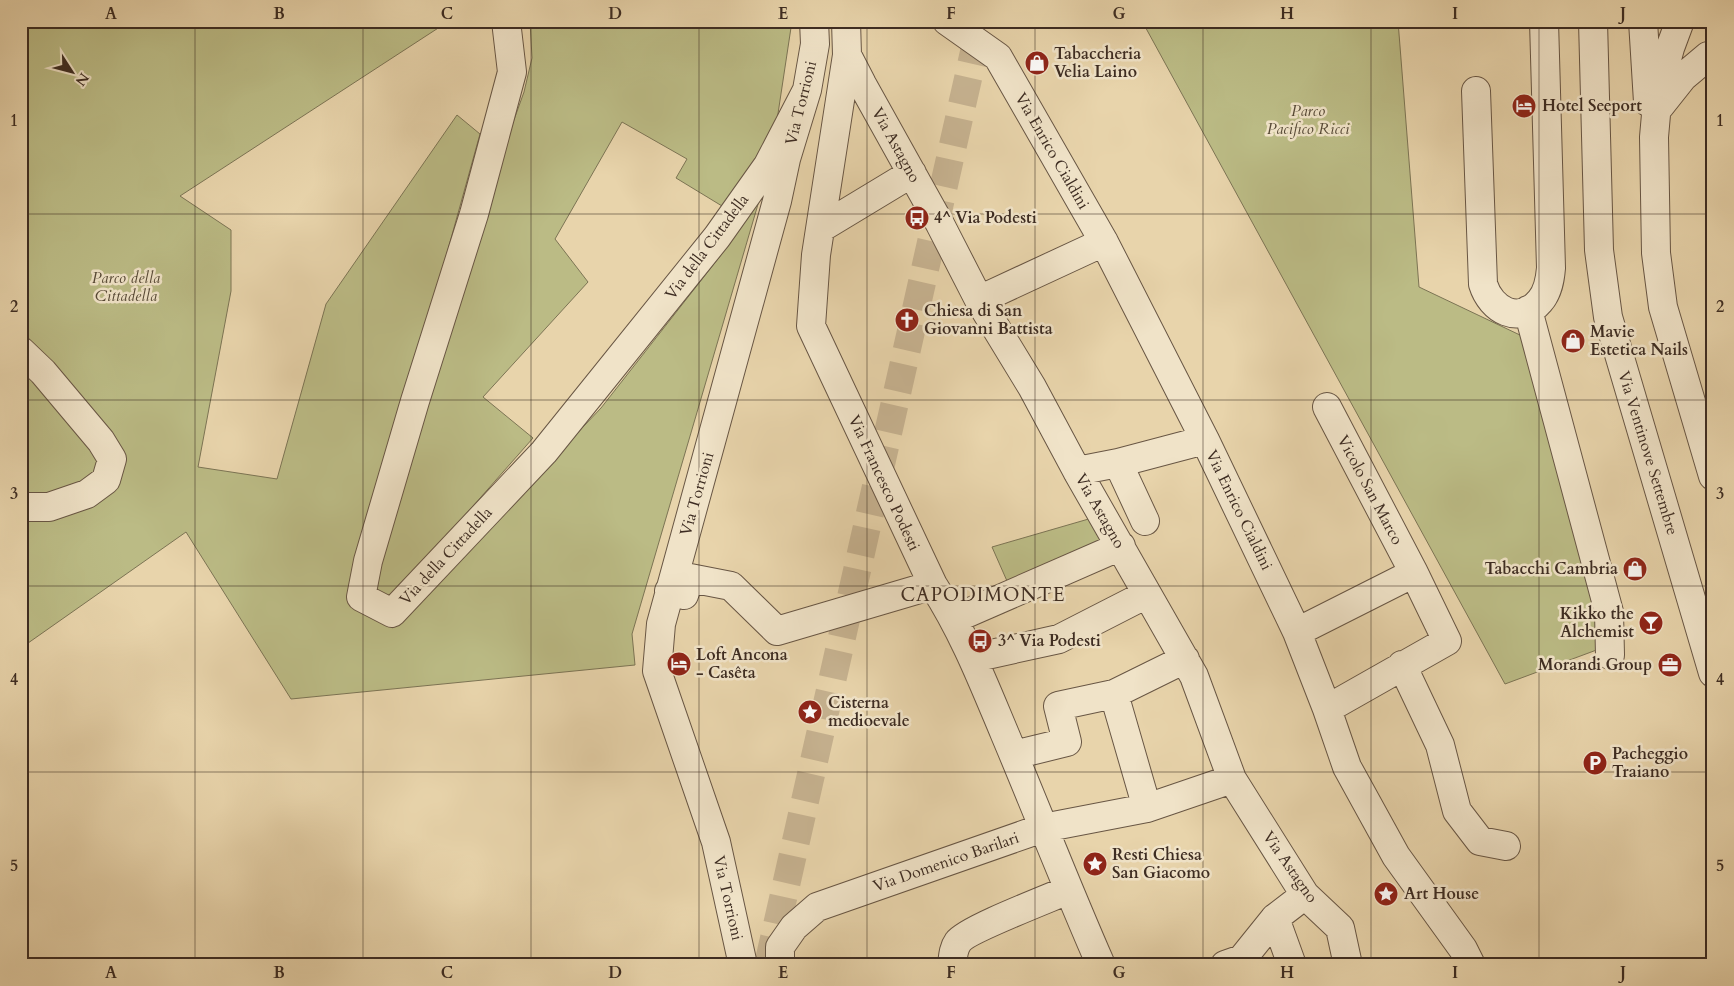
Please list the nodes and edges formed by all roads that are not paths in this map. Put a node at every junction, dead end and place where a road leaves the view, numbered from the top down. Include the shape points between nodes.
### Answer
1 (506, 21) edge
2 (814, 21) edge
3 (846, 21) edge
4 (947, 21) edge
5 (1544, 21) edge
6 (1593, 21) edge
7 (1644, 21) edge
8 (1676, 25) edge
9 (848, 55) junction
10 (1711, 57) edge
11 (807, 90) junction
12 (1476, 91) dead end
13 (1655, 124) junction
14 (912, 173) junction
15 (820, 228) junction
16 (1104, 242) junction
17 (979, 300) junction
18 (1528, 310) junction
19 (21, 351) edge
20 (1327, 407) dead end
21 (1206, 440) junction
22 (1118, 463) junction
23 (1077, 471) junction
24 (1713, 476) edge
25 (21, 507) edge
26 (1145, 521) dead end
27 (1121, 546) junction
28 (1414, 573) junction
29 (933, 585) junction
30 (669, 591) junction
31 (1147, 594) junction
32 (954, 618) junction
33 (1297, 632) junction
34 (1610, 655) dead end
35 (973, 658) junction
36 (1184, 659) junction
37 (1402, 665) junction
38 (1713, 673) edge
39 (1114, 694) junction
40 (1328, 709) junction
41 (1014, 754) junction
42 (1232, 779) junction
43 (1147, 808) junction
44 (1043, 828) junction
45 (1506, 846) dead end
46 (1068, 890) junction
47 (1305, 895) junction
48 (1275, 918) junction
49 (1237, 963) edge
50 (744, 965) edge
51 (780, 965) edge
52 (952, 965) edge
53 (1101, 965) edge
54 (1292, 965) edge
55 (1348, 965) edge
56 (1471, 965) edge

1 - 11 street, Via della Cittadella via 512,72 474,214 414,401 368,561 361,597 392,613 544,452 717,237 768,165
2 - 11 street, Via Torrioni
3 - 9 street
4 - 16 street, Via Enrico Cialdini via 998,57
5 - 18 street via 1551,268 1543,297
6 - 38 street, Via Ventinove Settembre via 1599,250 1608,317
7 - 13 street via 1649,112
8 - 10 street via 1690,46
8 - 13 street via 1658,92
9 - 14 street, Via Astagno
9 - 15 street, Via Francesco Podesti
10 - 13 street via 1683,77 1666,96
11 - 30 street, Via Torrioni
12 - 18 street via 1483,284 1488,298 1500,308 1514,314
13 - 24 street via 1658,282
14 - 15 street
14 - 17 street, Via Astagno
15 - 29 street, Via Francesco Podesti via 810,326
16 - 17 street
16 - 21 street, Via Enrico Cialdini
17 - 23 street, Via Astagno via 1032,387
18 - 34 street via 1609,612
19 - 25 street via 43,372 101,441 112,459 106,480 87,494 49,507
20 - 28 street, Vicolo San Marco
21 - 22 street
21 - 33 street, Via Enrico Cialdini
22 - 23 street
22 - 26 street
23 - 27 street, Via Astagno
27 - 31 street, Via Astagno
27 - 32 street
28 - 33 street
28 - 37 street, Vicolo San Marco via 1446,641
29 - 30 street via 777,631 731,586 690,578 684,595
29 - 32 street, Via Francesco Podesti
30 - 50 street, Via Torrioni via 660,624 657,671 716,842
31 - 35 street via 1059,639
31 - 36 street, Via Astagno
32 - 35 street, Via Francesco Podesti
33 - 40 street, Via Enrico Cialdini
35 - 41 street, Via Francesco Podesti
36 - 39 street
36 - 42 street, Via Astagno via 1194,676
37 - 40 street, Vicolo San Marco
37 - 45 street via 1440,745 1456,811 1480,841
39 - 41 street via 1058,706 1067,742
39 - 43 street
40 - 56 street, Via Enrico Cialdini via 1347,767 1396,856
41 - 44 street, Via Francesco Podesti
42 - 43 street, Via Domenico Barilari
42 - 47 street, Via Astagno
43 - 44 street, Via Domenico Barilari
44 - 46 street, Via Francesco Podesti
44 - 51 street, Via Domenico Barilari via 817,907 794,927 780,948
46 - 52 street via 986,925 958,941
46 - 53 street, Via Francesco Podesti
47 - 48 street
47 - 55 street, Via Astagno via 1340,928
48 - 49 street
48 - 54 street

